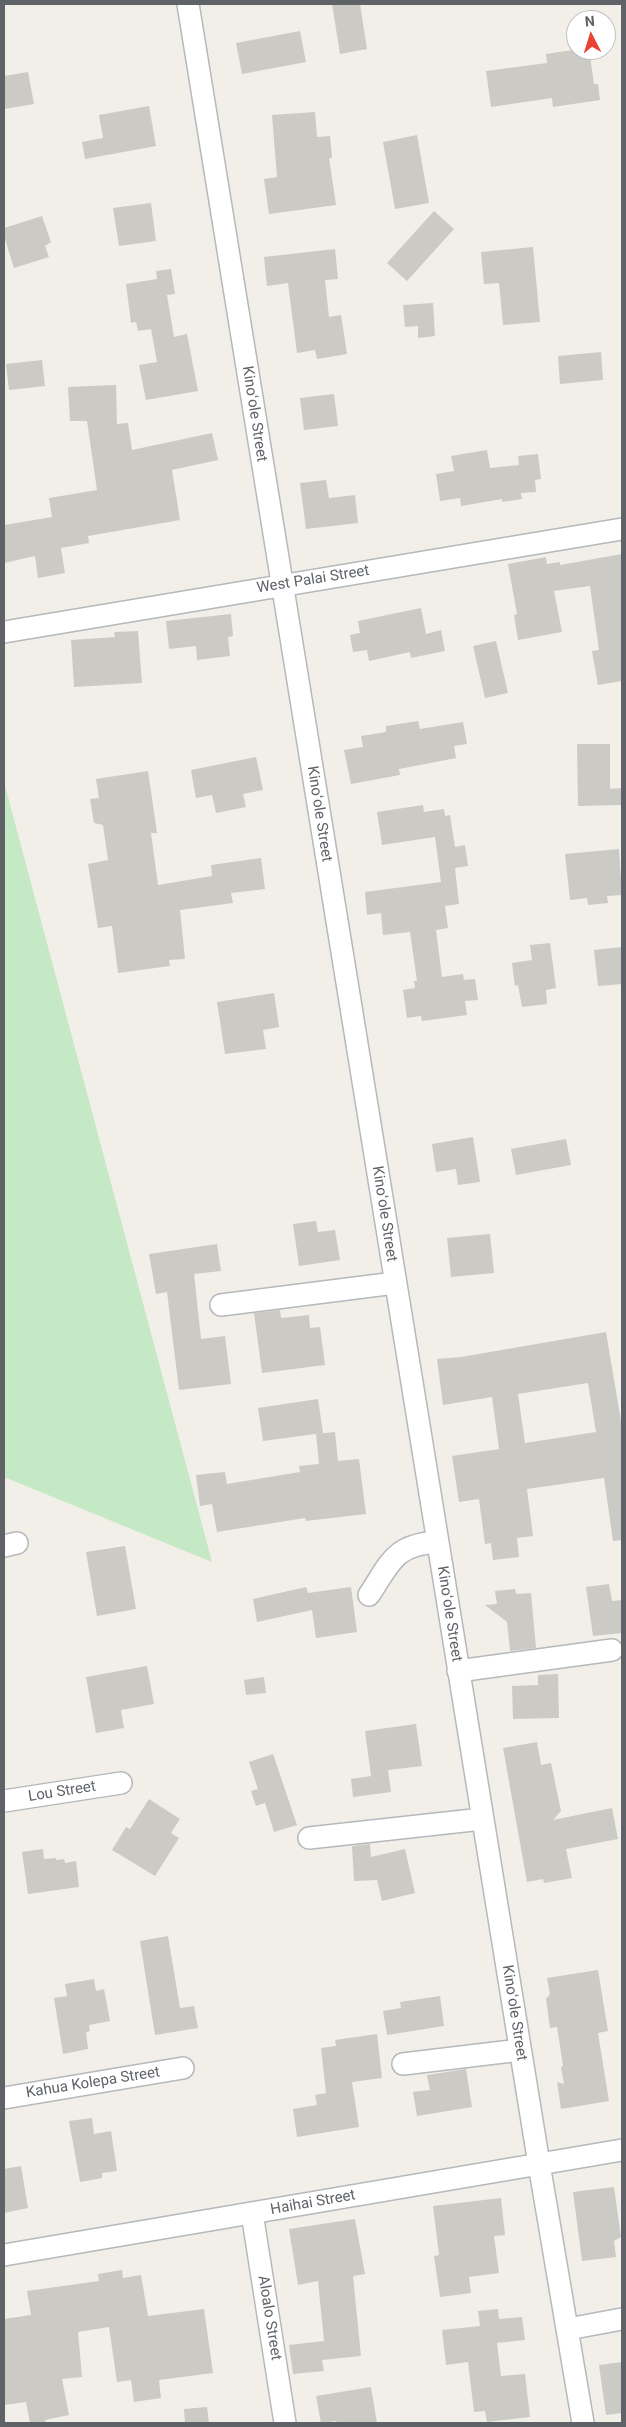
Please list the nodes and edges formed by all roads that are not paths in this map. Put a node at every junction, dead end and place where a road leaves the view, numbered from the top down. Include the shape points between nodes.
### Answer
1 (188, 4) edge
2 (622, 529) edge
3 (282, 585) junction
4 (4, 632) edge
5 (395, 1283) junction
6 (222, 1305) dead end
7 (437, 1542) junction
8 (369, 1595) dead end
9 (612, 1650) dead end
10 (458, 1671) junction
11 (121, 1782) dead end
12 (4, 1801) edge
13 (482, 1819) junction
14 (309, 1838) dead end
15 (520, 2050) junction
16 (404, 2064) dead end
17 (183, 2068) dead end
18 (4, 2098) edge
19 (622, 2150) edge
20 (539, 2164) junction
21 (252, 2213) junction
22 (4, 2255) edge
23 (622, 2319) edge
24 (568, 2329) junction
25 (285, 2423) edge
26 (583, 2423) edge

1 - 3 street, Kinoʻole Street
2 - 3 street, West Palai Street
3 - 4 street, West Palai Street
3 - 5 street, Kinoʻole Street
5 - 6 street
5 - 7 street, Kinoʻole Street
7 - 8 street via 415,1544 393,1558
7 - 10 street, Kinoʻole Street
9 - 10 street
10 - 13 street, Kinoʻole Street
11 - 12 street, Lou Street
13 - 14 street
13 - 15 street, Kinoʻole Street
15 - 16 street
15 - 20 street, Kinoʻole Street
17 - 18 street, Kahua Kolepa Street
19 - 20 street, Haihai Street
20 - 21 street, Haihai Street
20 - 24 street, Kinoʻole Street
21 - 22 street, Haihai Street
21 - 25 street, Aloalo Street
23 - 24 street
24 - 26 street, Kinoʻole Street

